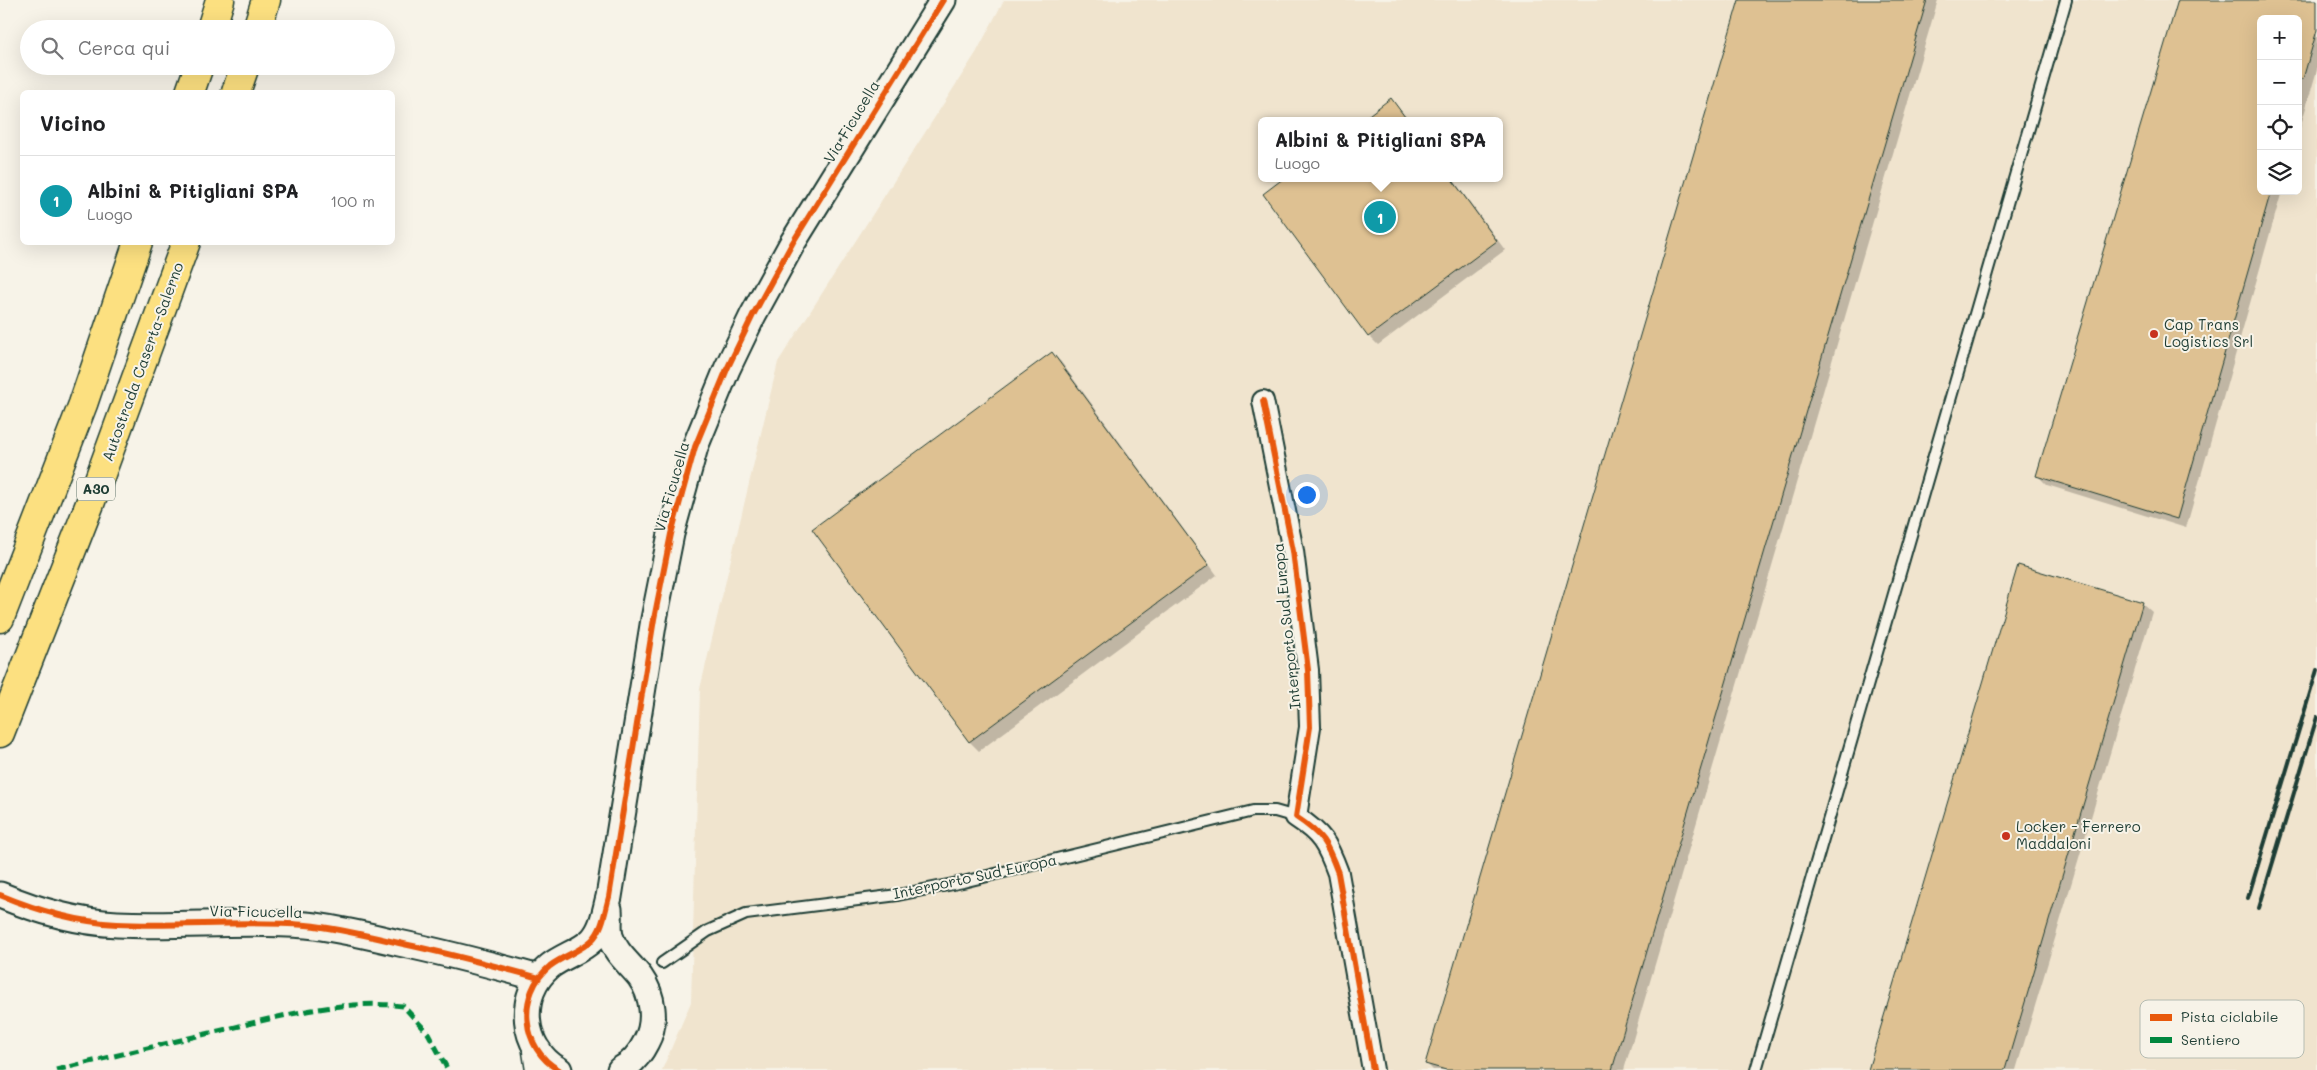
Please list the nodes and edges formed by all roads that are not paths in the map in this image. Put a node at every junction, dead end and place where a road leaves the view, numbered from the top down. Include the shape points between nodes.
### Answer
1 (220, 0) edge
2 (266, 0) edge
3 (943, 0) edge
4 (2066, 0) edge
5 (214, 20) edge
6 (260, 20) edge
7 (196, 75) edge
8 (242, 75) edge
9 (191, 90) edge
10 (237, 90) edge
11 (137, 245) edge
12 (185, 245) edge
13 (1263, 401) dead end
14 (0, 618) edge
15 (0, 733) edge
16 (1296, 817) junction
17 (3, 896) edge
18 (609, 897) junction
19 (566, 957) junction
20 (662, 963) dead end
21 (629, 966) junction
22 (539, 978) junction
23 (539, 1060) edge
24 (559, 1070) edge
25 (620, 1070) edge
26 (1373, 1070) edge
27 (1756, 1070) edge

1 - 5 highway
2 - 6 highway
3 - 18 street, Via Ficucella via 789,250 727,369 695,447 671,534 654,619
4 - 27 lane
7 - 9 highway
8 - 10 highway
11 - 14 highway, A30 via 83,404
12 - 15 highway, Autostrada Caserta-Salerno / A30 via 91,501
13 - 16 street, Interporto Sud Europa via 1293,551 1308,670 1310,727
16 - 20 lane, Interporto Sud Europa via 1275,811 1253,812 963,882 898,895 746,914 708,931
16 - 26 street, Interporto Sud Europa via 1315,830 1329,848 1338,873
17 - 22 street, Via Ficucella via 42,910 115,924 258,922 309,926 386,940
18 - 19 street, Via Ficucella via 600,929 592,940
18 - 21 street, Via Ficucella via 610,936
19 - 21 street, Via Ficucella via 582,952 600,953
19 - 22 street, Via Ficucella via 550,966
21 - 25 street, Via Ficucella via 650,996 653,1016 649,1036 640,1054
22 - 23 street, Via Ficucella via 530,995 527,1014 529,1034
23 - 24 street, Via Ficucella

